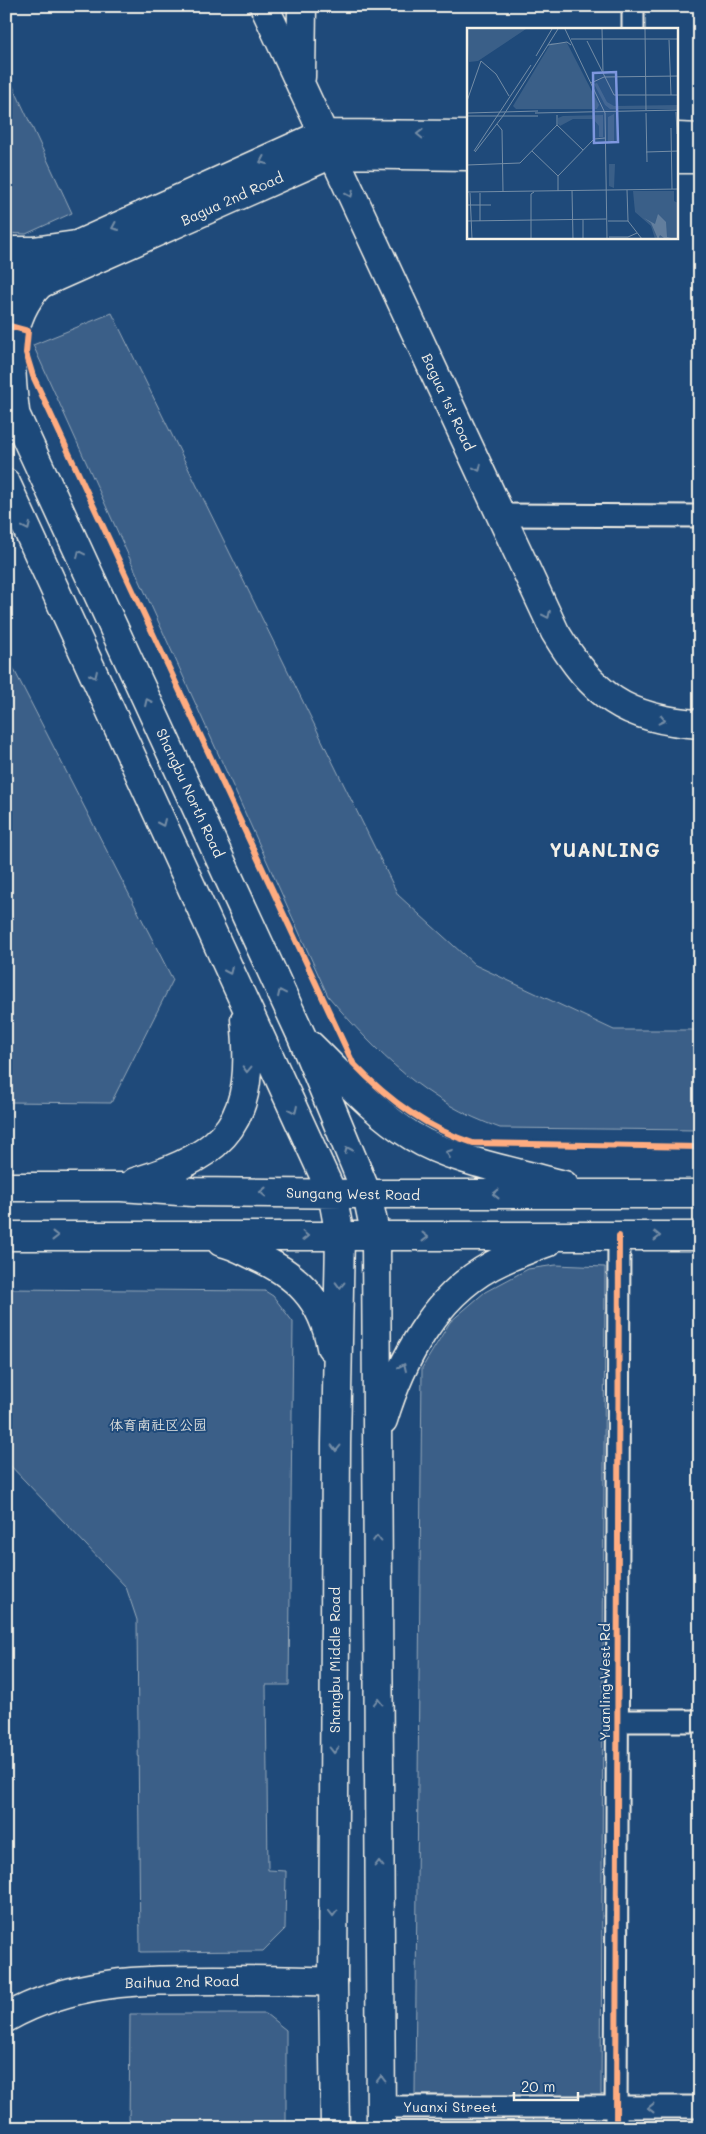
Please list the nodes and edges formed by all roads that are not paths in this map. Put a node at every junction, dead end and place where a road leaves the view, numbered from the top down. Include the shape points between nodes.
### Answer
1 (264, 6) edge
2 (302, 6) edge
3 (633, 6) edge
4 (633, 28) edge
5 (302, 87) junction
6 (467, 135) edge
7 (678, 137) edge
8 (700, 138) edge
9 (327, 144) junction
10 (467, 156) edge
11 (678, 159) edge
12 (700, 160) edge
13 (76, 245) junction
14 (6, 251) edge
15 (6, 276) edge
16 (40, 284) junction
17 (6, 299) edge
18 (10, 402) edge
19 (6, 483) edge
20 (501, 515) junction
21 (700, 516) edge
22 (700, 724) edge
23 (243, 1003) junction
24 (302, 1037) junction
25 (6, 1187) edge
26 (120, 1187) junction
27 (332, 1193) junction
28 (367, 1194) junction
29 (530, 1194) junction
30 (597, 1194) junction
31 (700, 1194) edge
32 (6, 1236) edge
33 (180, 1236) junction
34 (340, 1236) junction
35 (530, 1236) junction
36 (563, 1236) junction
37 (619, 1236) junction
38 (700, 1236) edge
39 (376, 1237) junction
40 (338, 1381) junction
41 (376, 1446) junction
42 (700, 1721) edge
43 (617, 1722) junction
44 (333, 1982) junction
45 (6, 2018) edge
46 (700, 2107) edge
47 (381, 2117) edge
48 (616, 2118) edge
49 (335, 2128) edge

1 - 5 main road, Bagua 1st Road
2 - 5 main road
3 - 4 street
5 - 9 main road, Bagua 1st Road
6 -> 9 main road, Bagua 2nd Road
7 - 8 main road
9 - 10 main road, Bagua 2nd Road
9 -> 13 main road, Bagua 2nd Road
9 - 16 main road, Bagua 2nd Road
9 -> 20 main road, Bagua 1st Road
11 - 12 main road
13 - 14 main road via 39,251
13 - 15 main road, Bagua 2nd Road
16 - 17 main road, Bagua 2nd Road
16 - 18 main road via 27,297 15,328
24 -> 18 main road, Shangbu North Road
19 -> 23 main road
20 - 21 street
20 -> 22 main road, Bagua 1st Road via 555,632 573,662 596,687 618,704 646,716 675,723
23 -> 26 main road via 247,1080 242,1104 230,1131 190,1162
23 -> 27 main road
28 -> 24 main road, Shangbu North Road
30 -> 24 main road via 449,1153 414,1137 377,1112
25 - 26 main road, Sungang West Road
27 -> 26 main road, Sungang West Road via 193,1192
27 - 28 main road, Sungang West Road
27 - 34 main road, Shangbu Middle Road
29 -> 28 main road, Sungang West Road
28 - 39 main road
29 - 30 main road, Sungang West Road
29 - 35 main road
30 - 31 main road, Sungang West Road
32 -> 33 main road
33 -> 34 main road
33 - 40 main road via 227,1243 298,1280 317,1305 325,1323
34 - 39 main road
34 -> 40 main road, Shangbu Middle Road
35 - 36 main road
39 -> 35 main road
36 - 37 main road
41 -> 36 main road via 402,1368 433,1318 468,1282 489,1266
37 -> 38 main road
37 - 43 street, Yuanling West Rd
39 - 41 main road
40 -> 44 main road, Shangbu Middle Road
47 -> 41 main road
42 - 43 street
43 - 48 street, Yuanling West Rd
44 - 45 main road, Baihua 2nd Road via 139,1980 86,1988 31,2004
44 - 49 main road, Shangbu Middle Road
46 -> 48 street, Yuanxi Street
47 - 48 street, Yuanxi Street

